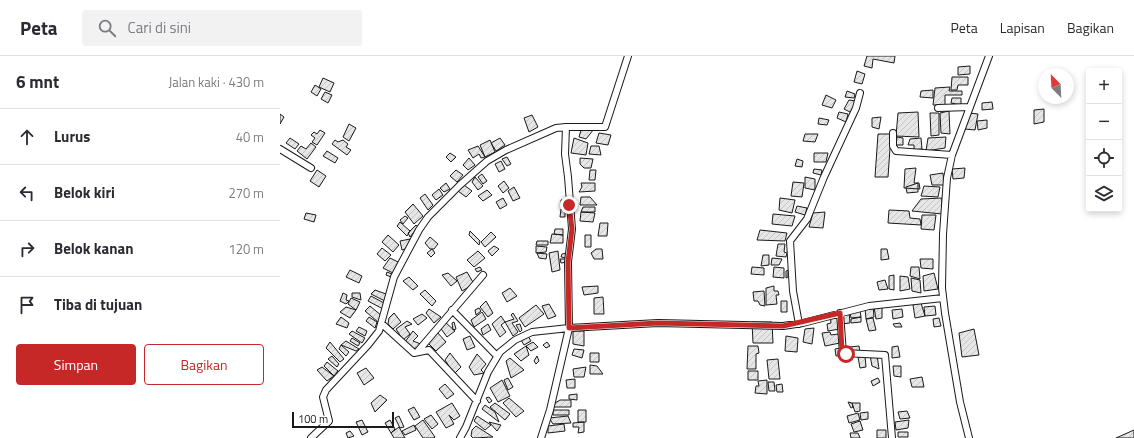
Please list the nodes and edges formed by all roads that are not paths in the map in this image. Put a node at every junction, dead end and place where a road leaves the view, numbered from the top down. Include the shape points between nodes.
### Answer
1 (628, 56) edge
2 (989, 56) edge
3 (860, 93) dead end
4 (970, 107) junction
5 (938, 108) dead end
6 (566, 127) junction
7 (893, 133) dead end
8 (280, 149) edge
9 (952, 155) junction
10 (311, 168) dead end
11 (483, 275) dead end
12 (943, 298) junction
13 (452, 310) junction
14 (840, 313) junction
15 (382, 324) junction
16 (799, 324) junction
17 (569, 328) junction
18 (417, 353) junction
19 (497, 356) junction
20 (477, 401) junction
21 (311, 438) edge
22 (460, 438) edge
23 (541, 438) edge
24 (892, 438) edge
25 (969, 438) edge

1 - 6 street via 605,127
2 - 4 street
3 - 16 street via 856,108 807,219 790,241 793,291
4 - 5 street
4 - 9 street
6 - 15 street via 556,128 497,155 460,184 428,217 394,277
6 - 17 street via 565,154 572,226 568,262
7 - 9 street via 893,146 896,151
8 - 10 street
9 - 12 street via 943,234
11 - 13 street
12 - 14 street via 874,305
12 - 25 street via 960,402
13 - 18 street
13 - 19 street
14 - 16 street
14 - 24 street via 843,353 885,355
15 - 18 street
15 - 21 street via 368,345 326,390 323,397 329,420
16 - 17 street via 774,326 658,323
17 - 19 street via 532,332 515,340
17 - 23 street
18 - 20 street via 429,350
19 - 20 street
20 - 22 street

